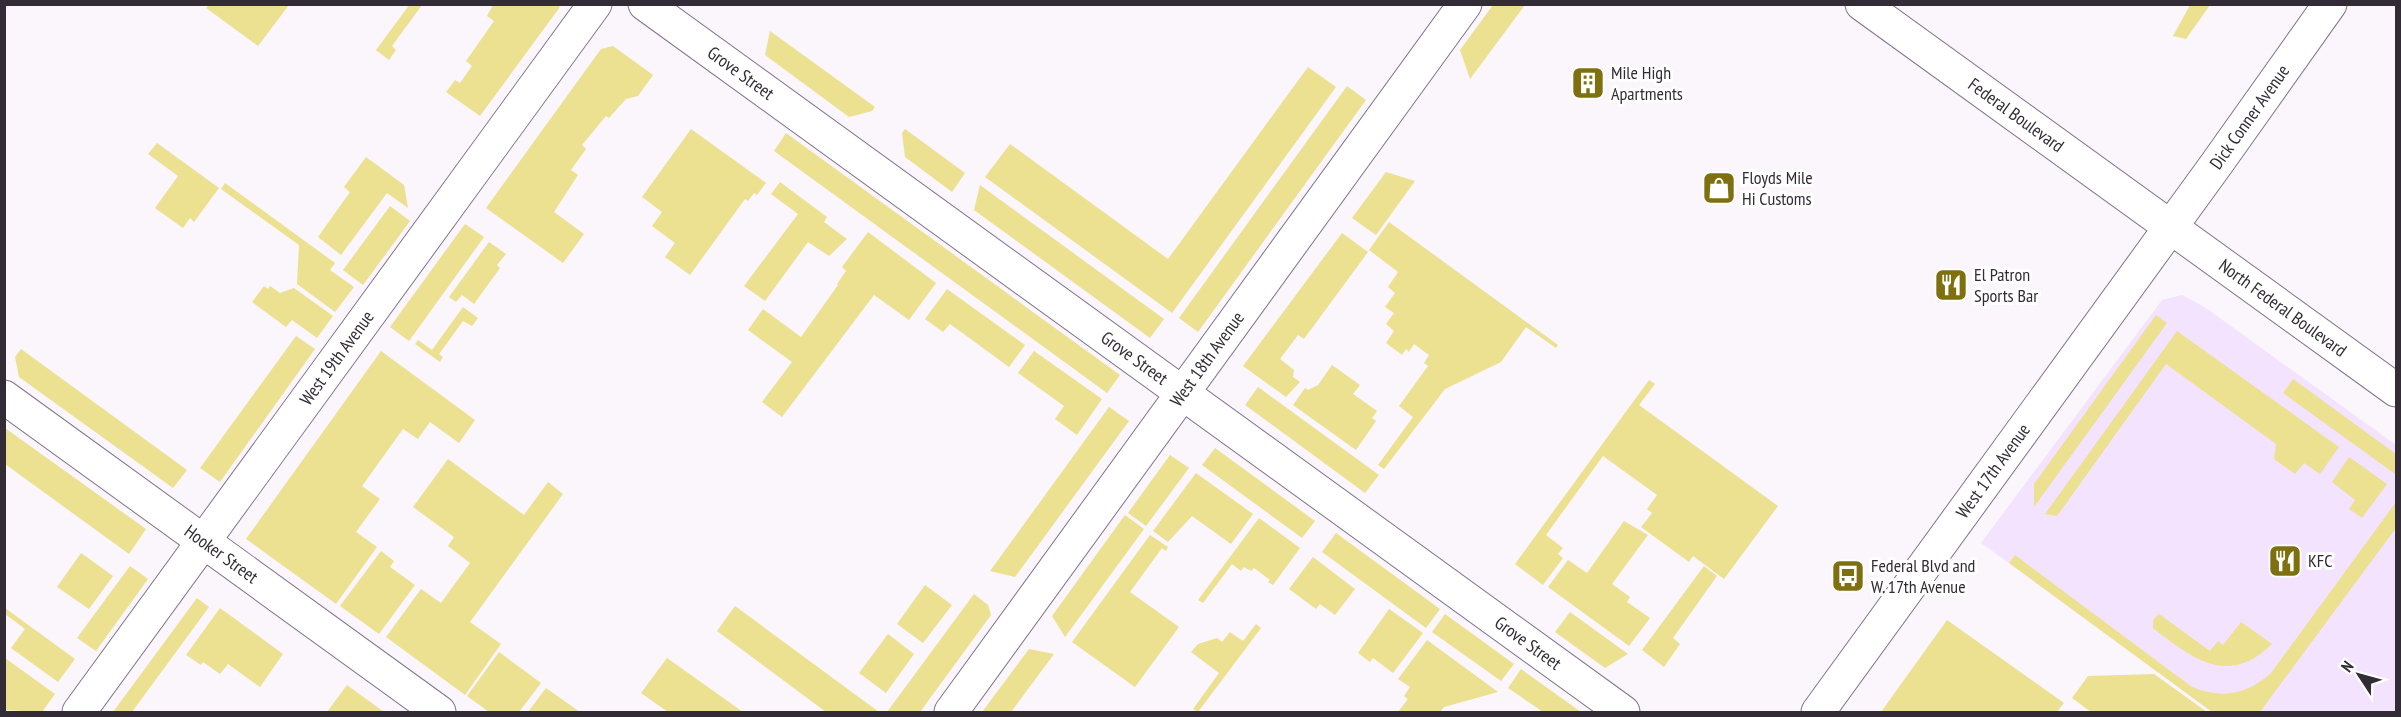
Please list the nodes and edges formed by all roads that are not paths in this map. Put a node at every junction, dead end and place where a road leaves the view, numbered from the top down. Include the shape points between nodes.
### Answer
1 (595, 4) edge
2 (645, 4) edge
3 (1465, 4) edge
4 (1862, 4) edge
5 (2330, 4) edge
6 (2169, 228) junction
7 (2397, 390) edge
8 (1182, 393) junction
9 (4, 397) edge
10 (204, 542) junction
11 (79, 712) edge
12 (440, 712) edge
13 (951, 712) edge
14 (1623, 712) edge
15 (1818, 712) edge

1 - 10 street, West 19th Avenue
2 - 8 street, Grove Street
3 - 8 street, West 18th Avenue
4 - 6 street, Federal Boulevard
5 - 6 street, Dick Conner Avenue
6 - 7 street, North Federal Boulevard
6 - 15 street, West 17th Avenue
8 - 13 street, West 18th Avenue
8 - 14 street, Grove Street
9 - 10 street, Hooker Street
10 - 11 street, West 19th Avenue
10 - 12 street, Hooker Street

